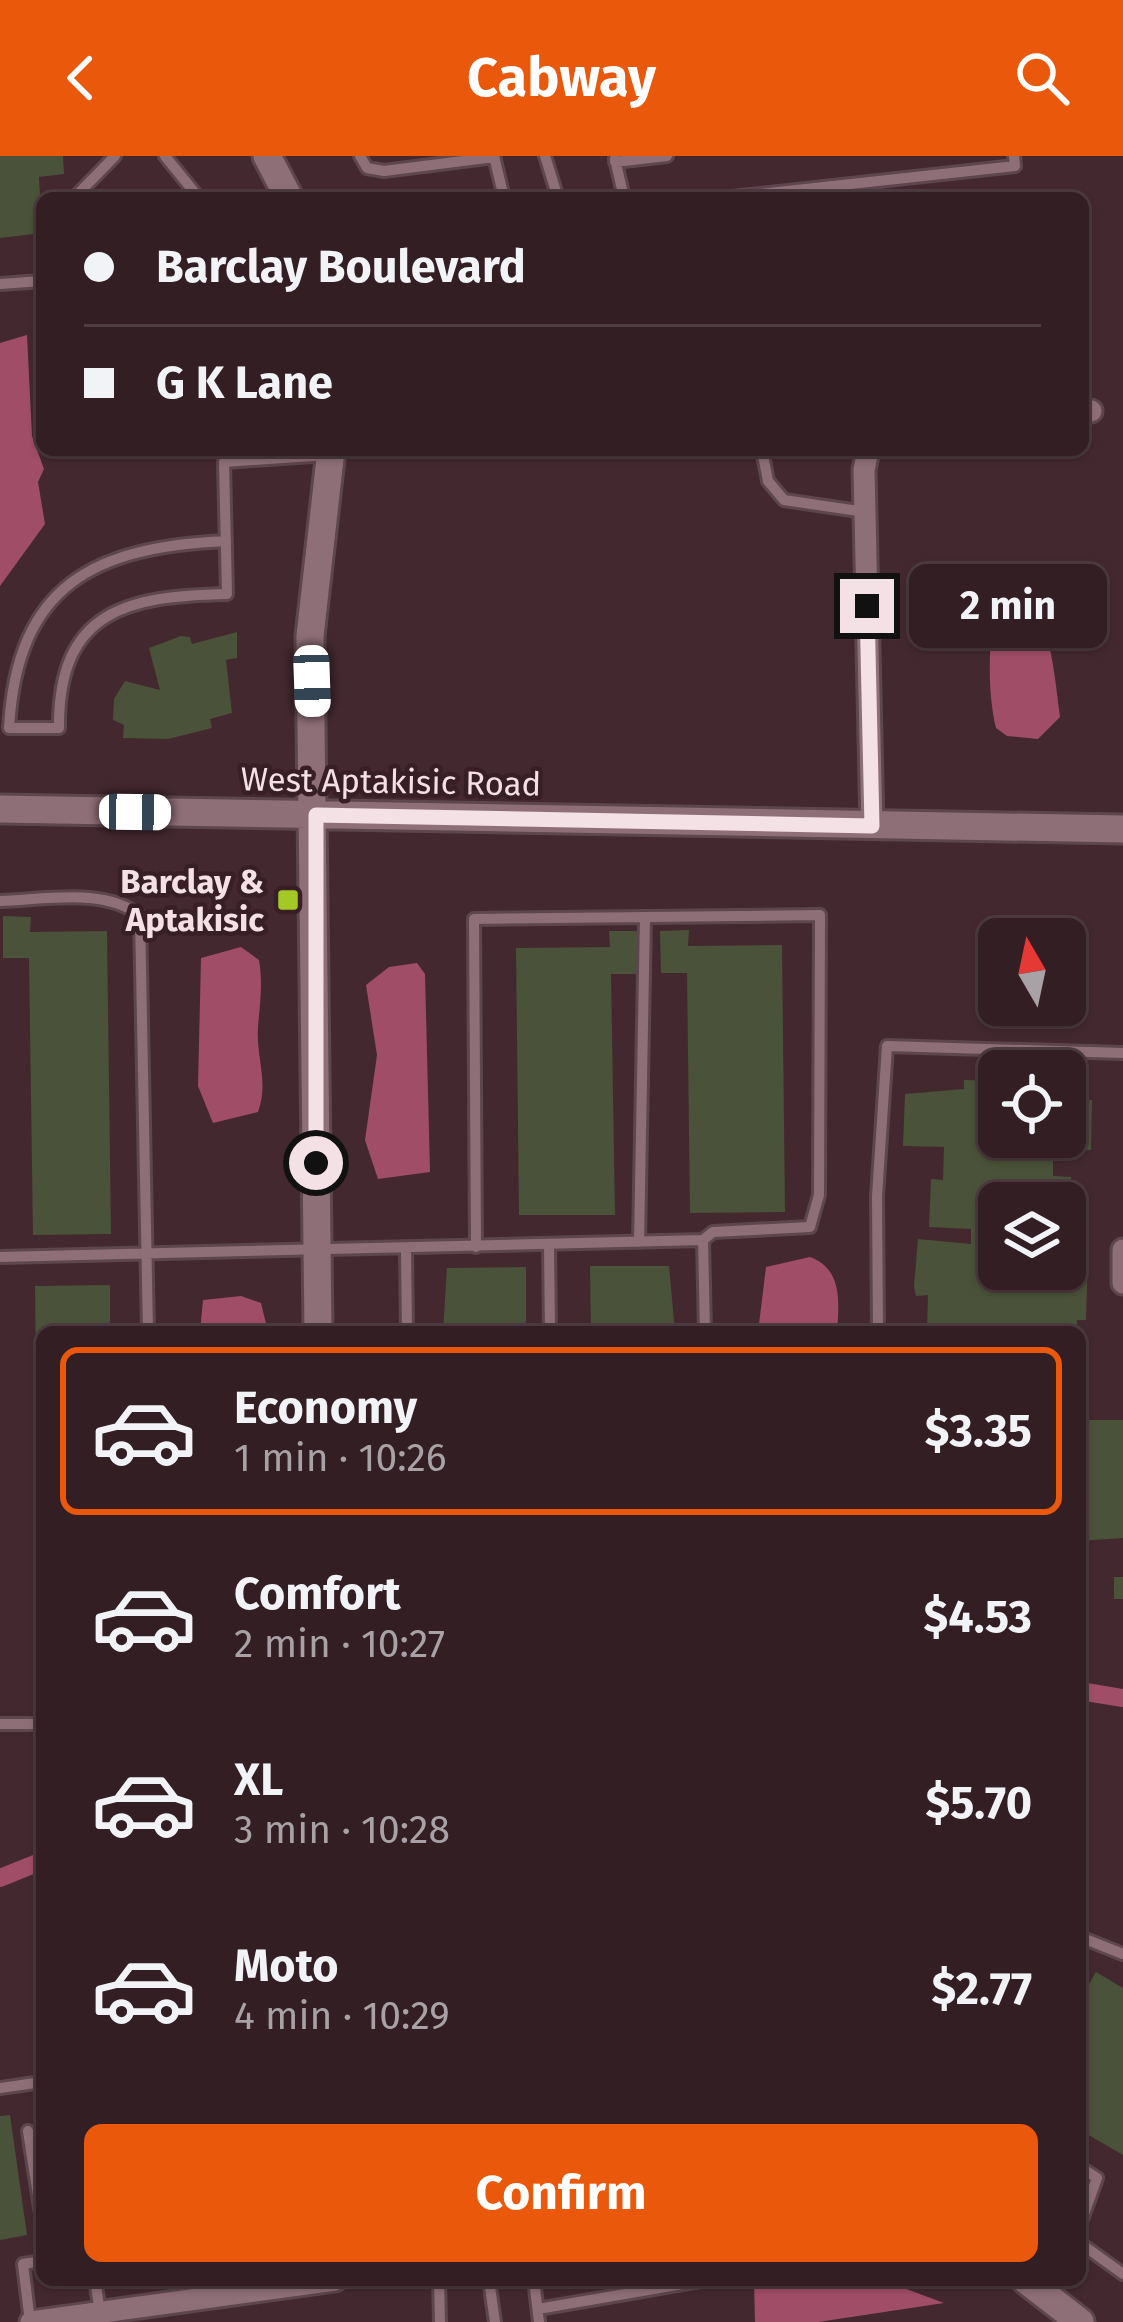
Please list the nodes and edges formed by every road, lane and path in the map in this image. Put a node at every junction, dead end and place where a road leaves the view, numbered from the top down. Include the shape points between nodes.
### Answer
1 (116, 156) edge
2 (165, 156) edge
3 (361, 156) edge
4 (545, 156) edge
5 (667, 156) edge
6 (1014, 156) edge
7 (494, 157) edge
8 (276, 159) edge
9 (615, 159) edge
10 (80, 192) edge
11 (194, 192) edge
12 (287, 192) edge
13 (503, 192) edge
14 (556, 192) edge
15 (623, 192) edge
16 (778, 192) edge
17 (36, 281) edge
18 (0, 284) edge
19 (288, 456) edge
20 (331, 456) edge
21 (763, 456) edge
22 (868, 456) edge
23 (865, 512) junction
24 (226, 541) junction
25 (0, 809) edge
26 (316, 815) junction
27 (872, 826) junction
28 (1123, 829) edge
29 (0, 901) edge
30 (645, 917) junction
31 (1123, 1053) edge
32 (703, 1240) junction
33 (639, 1242) junction
34 (549, 1245) junction
35 (476, 1247) junction
36 (406, 1250) junction
37 (1123, 1250) edge
38 (317, 1252) junction
39 (147, 1254) junction
40 (0, 1258) edge
41 (1123, 1282) edge
42 (148, 1326) edge
43 (318, 1326) edge
44 (407, 1326) edge
45 (550, 1326) edge
46 (705, 1326) edge
47 (878, 1326) edge
48 (0, 1724) edge
49 (36, 1724) edge
50 (1086, 1939) edge
51 (1123, 1954) edge
52 (36, 2083) edge
53 (0, 2088) edge
54 (28, 2131) dead end
55 (1086, 2171) edge
56 (36, 2183) edge
57 (1086, 2207) edge
58 (1086, 2246) edge
59 (36, 2262) edge
60 (1123, 2274) edge
61 (94, 2286) edge
62 (294, 2286) edge
63 (439, 2286) edge
64 (490, 2286) edge
65 (535, 2286) edge
66 (678, 2286) edge
67 (1034, 2286) edge
68 (87, 2316) edge
69 (538, 2316) edge
70 (31, 2322) edge
71 (440, 2322) edge
72 (495, 2322) edge
73 (1080, 2322) edge

1 - 10 lane
2 - 11 lane
3 - 7 lane via 368,168 384,171
4 - 14 lane
5 - 9 lane
6 - 16 lane via 1016,166
7 - 13 lane
8 - 12 main road
9 - 15 lane
17 - 18 lane
19 - 24 lane via 224,462
20 - 26 main road via 310,636
21 - 23 lane via 768,481 784,500
22 - 23 street
23 - 27 street
24 - 24 lane via 227,594 132,602 98,621 67,662 59,728 9,728 18,658 35,626 92,565 130,551
25 - 26 main road, West Aptakisic Road
26 - 27 main road, West Aptakisic Road
26 - 38 main road
27 - 28 main road, West Aptakisic Road
29 - 39 lane via 100,899 125,903 140,916
30 - 32 lane via 820,915 819,1195 810,1227 712,1232
30 - 33 lane
30 - 35 lane via 474,919
31 - 47 lane via 886,1046
32 - 33 lane
32 - 46 lane
33 - 34 lane
34 - 35 lane
34 - 45 lane
35 - 36 lane
36 - 38 lane
36 - 44 lane
37 - 41 street
38 - 39 lane
38 - 43 main road
39 - 40 lane
39 - 42 lane
48 - 49 lane
50 - 51 lane
52 - 53 lane
54 - 56 lane
55 - 57 lane via 1096,2178
58 - 60 lane
59 - 70 lane via 23,2264
61 - 68 lane
62 - 68 street
63 - 71 lane
64 - 72 lane
65 - 69 lane
66 - 69 lane
67 - 73 main road
68 - 70 street

